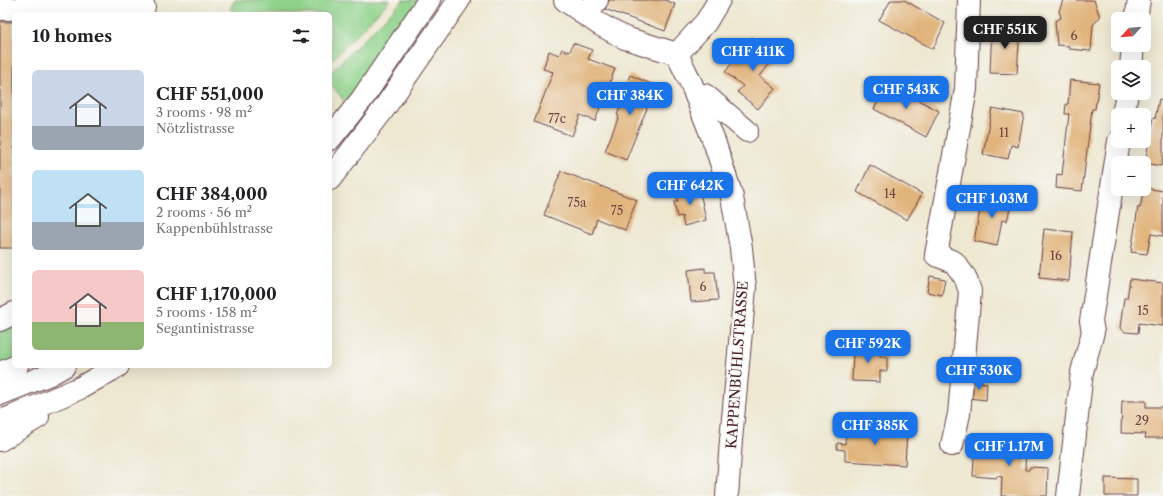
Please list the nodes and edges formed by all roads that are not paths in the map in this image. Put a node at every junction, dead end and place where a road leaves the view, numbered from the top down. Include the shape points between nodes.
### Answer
1 (429, 0) edge
2 (459, 0) edge
3 (566, 0) edge
4 (704, 0) edge
5 (719, 0) edge
6 (969, 0) edge
7 (1139, 0) edge
8 (144, 7) edge
9 (0, 9) edge
10 (1137, 12) edge
11 (596, 17) edge
12 (706, 22) junction
13 (677, 54) junction
14 (696, 96) junction
15 (747, 131) dead end
16 (332, 137) edge
17 (1118, 148) edge
18 (332, 175) edge
19 (12, 314) edge
20 (0, 320) edge
21 (12, 368) edge
22 (60, 368) edge
23 (115, 368) edge
24 (0, 373) edge
25 (80, 388) junction
26 (0, 394) edge
27 (0, 421) edge
28 (0, 440) edge
29 (952, 445) dead end
30 (727, 496) edge
31 (1068, 496) edge

1 - 16 street via 362,99
2 - 18 street via 383,110
3 - 11 street
4 - 12 street
5 - 12 street
6 - 29 street via 966,89 936,255 954,262 965,277 970,291 959,414
7 - 10 street
8 - 9 street
11 - 13 street via 625,38
12 - 13 street
13 - 14 street, KAPPENBÜHLSTRASSE
14 - 15 street via 705,95
14 - 30 street, KAPPENBÜHLSTRASSE via 732,197 745,288
17 - 31 street via 1091,321 1093,332 1082,372
19 - 20 street
21 - 24 street
22 - 26 street
23 - 25 street
25 - 27 street
25 - 28 street

